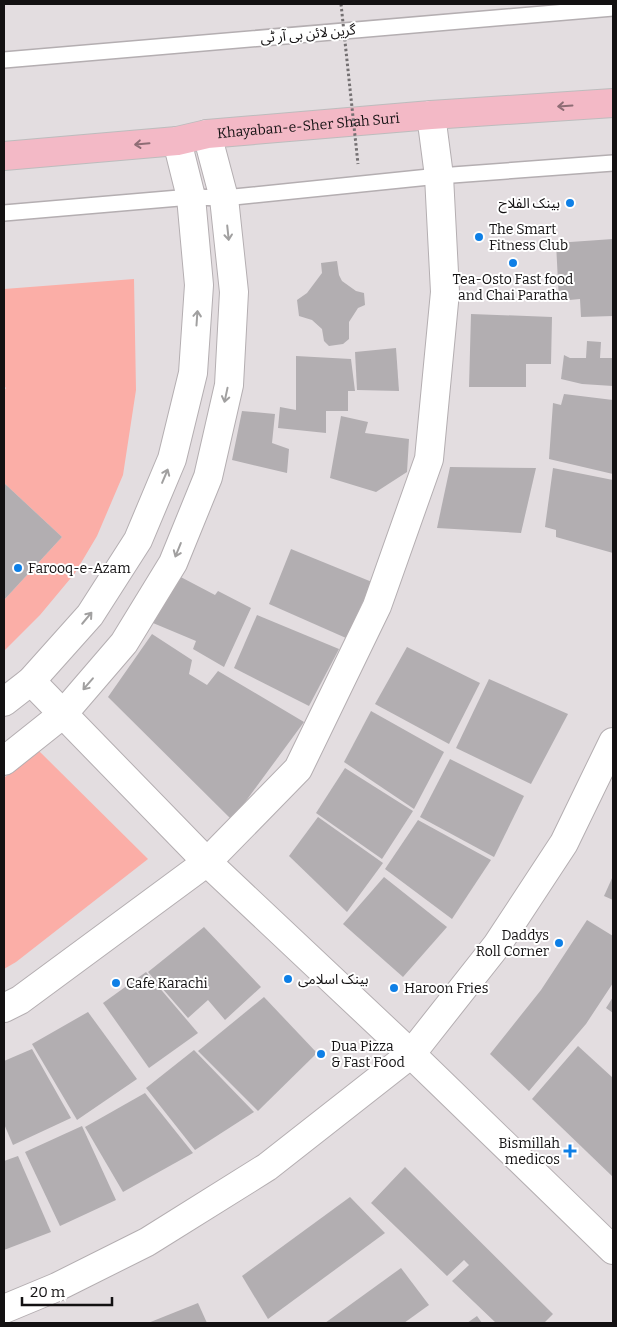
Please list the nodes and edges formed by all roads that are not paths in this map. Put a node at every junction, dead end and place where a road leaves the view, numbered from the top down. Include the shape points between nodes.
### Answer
1 (613, 8) edge
2 (4, 60) edge
3 (613, 103) edge
4 (431, 115) junction
5 (207, 134) junction
6 (177, 140) junction
7 (4, 156) edge
8 (613, 163) edge
9 (439, 176) junction
10 (190, 196) junction
11 (224, 198) junction
12 (4, 213) edge
13 (31, 681) junction
14 (4, 702) edge
15 (63, 714) junction
16 (613, 742) edge
17 (4, 761) edge
18 (207, 862) junction
19 (4, 1008) edge
20 (411, 1054) junction
21 (613, 1250) edge
22 (4, 1309) edge

1 - 2 lane, گرین لائن بی آر ٹی
3 -> 4 main road, Khayaban-e-Sher Shah Suri
4 - 5 main road, Khayaban-e-Sher Shah Suri
4 - 9 street
5 - 6 main road, Khayaban-e-Sher Shah Suri
5 - 11 street
6 -> 7 main road, Khayaban-e-Sher Shah Suri
6 - 10 street
8 - 9 lane
9 - 11 lane
9 - 18 street via 445,292 429,459 377,606 298,769
10 - 11 lane
10 - 12 lane
13 -> 10 street via 90,615 138,540 172,459 193,373 199,285
11 -> 15 street via 234,292 229,385 208,476 173,563 124,643
13 - 14 street
13 - 15 street
15 - 17 street
15 - 18 street
16 - 20 street via 564,843 497,945
18 - 19 street via 20,1000
18 - 20 street
20 - 21 street
20 - 22 street via 267,1167 147,1242 56,1288

